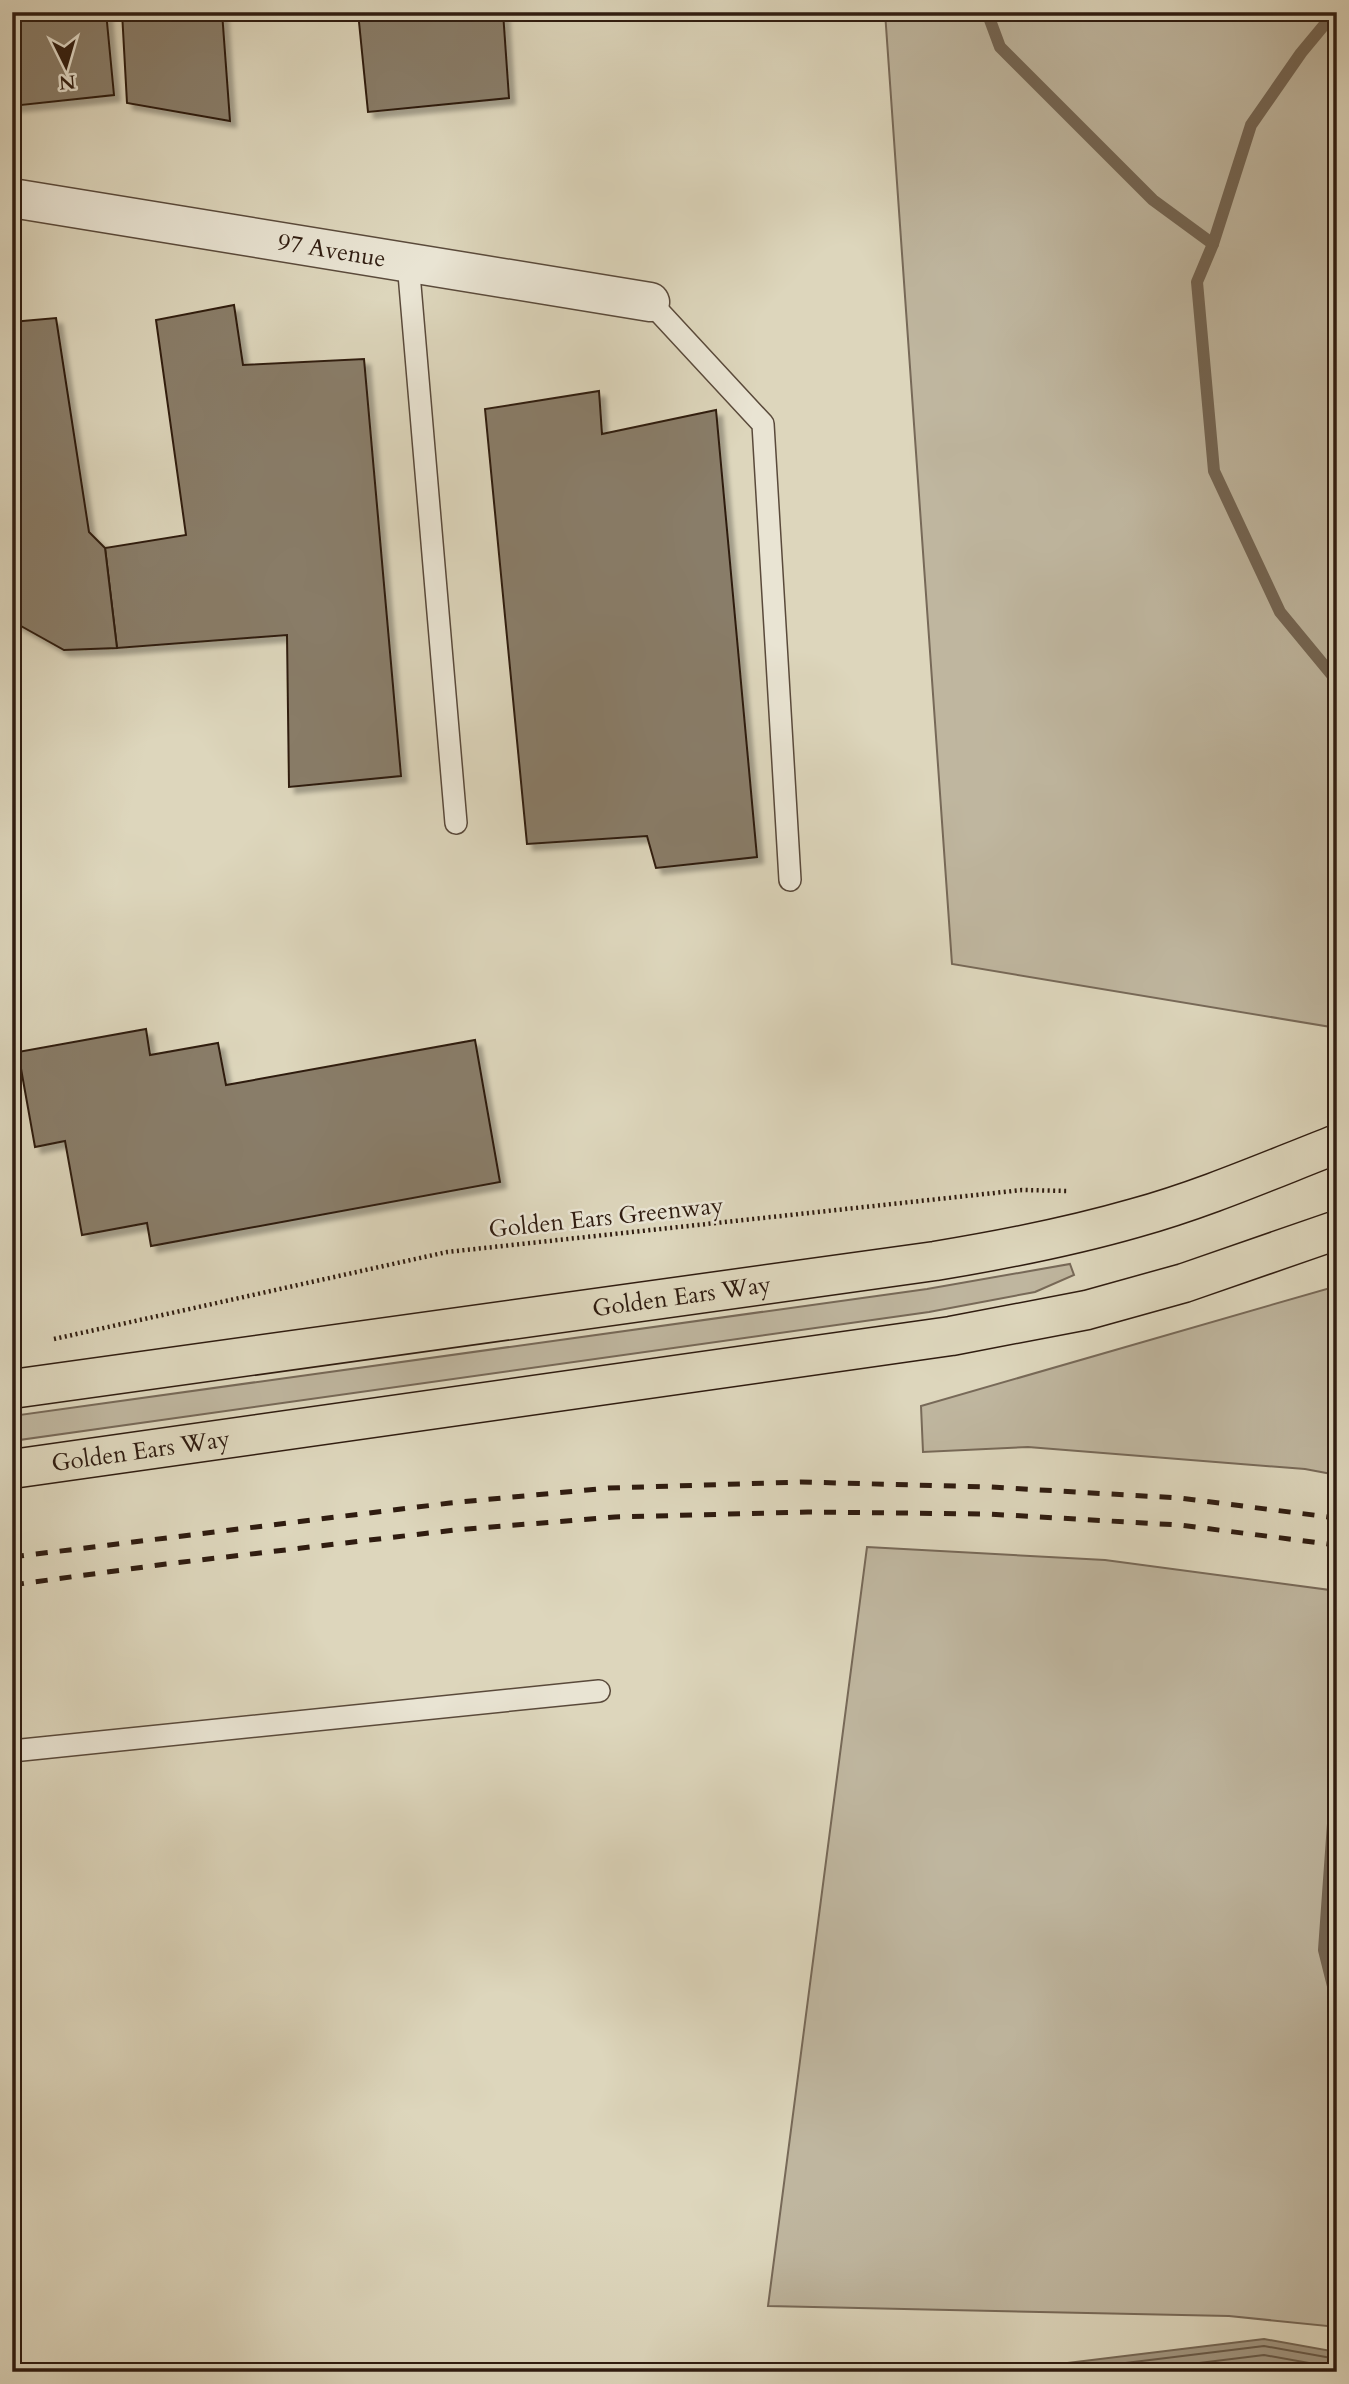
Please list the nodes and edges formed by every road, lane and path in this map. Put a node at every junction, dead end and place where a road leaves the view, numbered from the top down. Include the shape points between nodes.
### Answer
1 (12, 198) edge
2 (408, 262) junction
3 (650, 302) joint
4 (456, 823) dead end
5 (790, 880) dead end
6 (1337, 1144) edge
7 (1076, 1191) dead end
8 (1334, 1231) edge
9 (48, 1341) dead end
10 (12, 1389) edge
11 (12, 1469) edge
12 (598, 1691) dead end
13 (12, 1751) edge

1 - 2 street, 97 Avenue
2 - 3 street, 97 Avenue
2 - 4 lane
3 - 5 lane via 763,424
6 - 10 main road, Golden Ears Way via 1137,1218 1042,1242 935,1261
7 - 9 path, Golden Ears Greenway via 1022,1190 447,1252
8 - 11 main road, Golden Ears Way via 1184,1283 1087,1310 951,1336
12 - 13 lane

